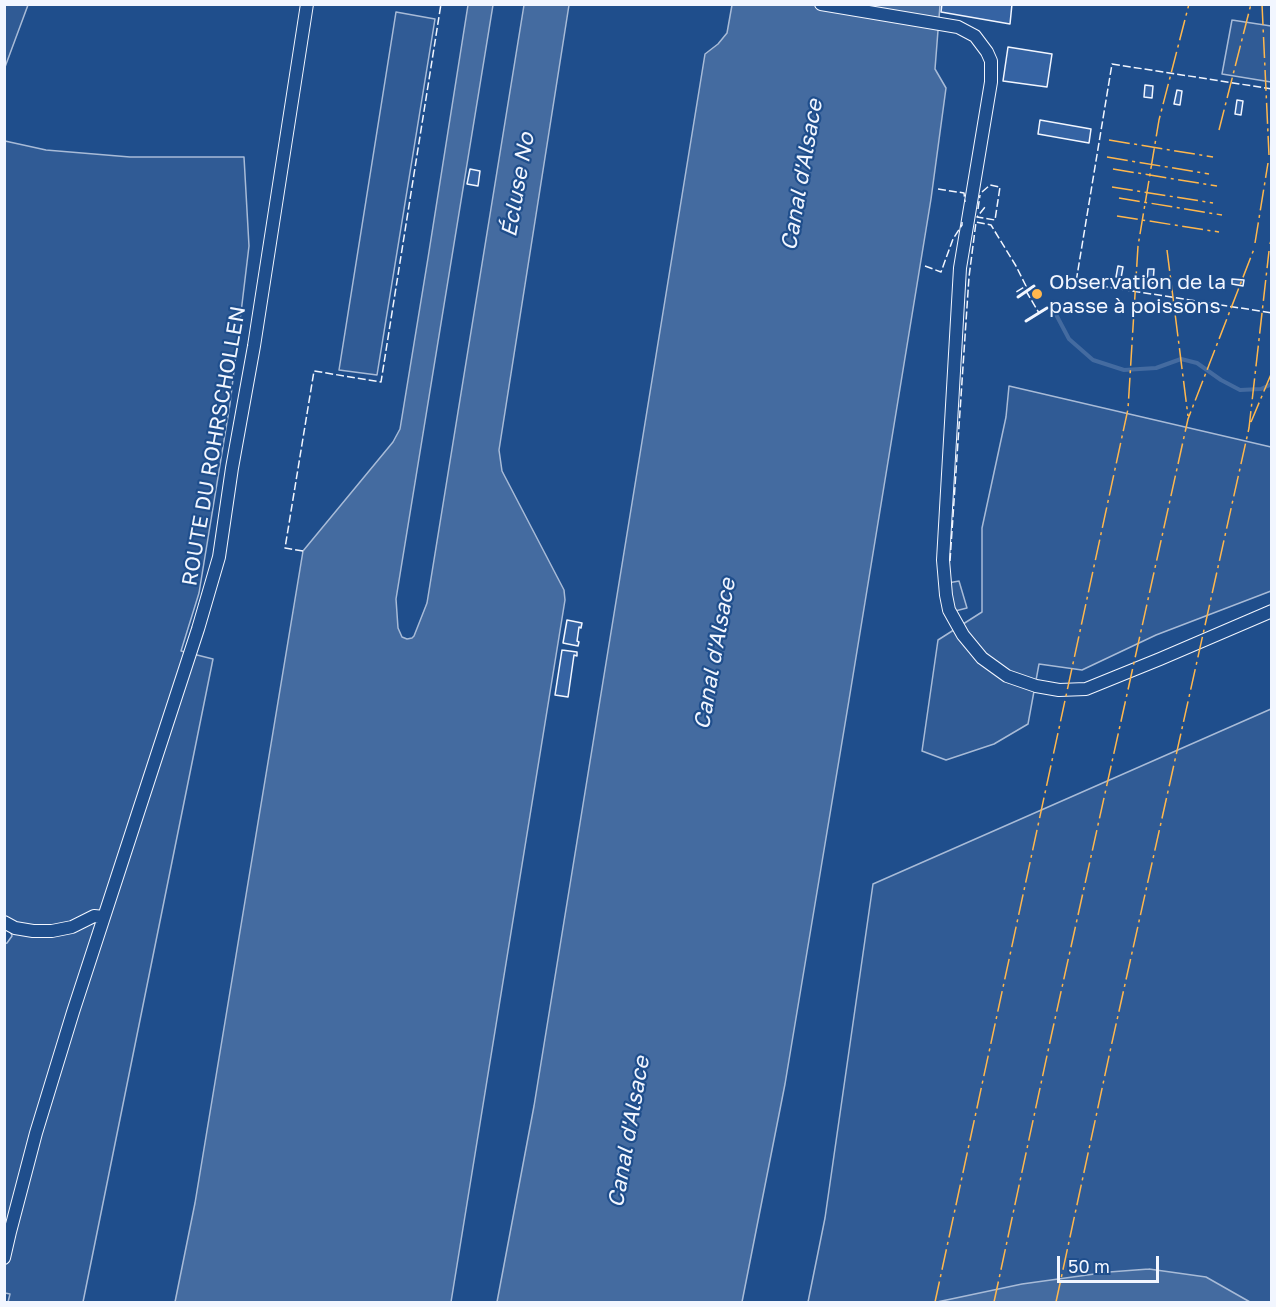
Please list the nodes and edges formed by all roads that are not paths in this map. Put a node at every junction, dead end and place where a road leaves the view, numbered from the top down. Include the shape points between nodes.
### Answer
1 (307, 4) edge
2 (821, 4) edge
3 (1272, 611) edge
4 (104, 917) junction
5 (4, 922) edge
6 (4, 1258) edge

1 - 4 street, ROUTE DU ROHRSCHOLLEN via 219,556
2 - 3 street via 967,31 975,36 991,61 991,82 960,268 943,560 949,610 963,635 982,658 1007,676 1059,690 1086,689
4 - 5 street via 94,916 52,931 15,928
4 - 6 street, ROUTE DU ROHRSCHOLLEN via 36,1133

